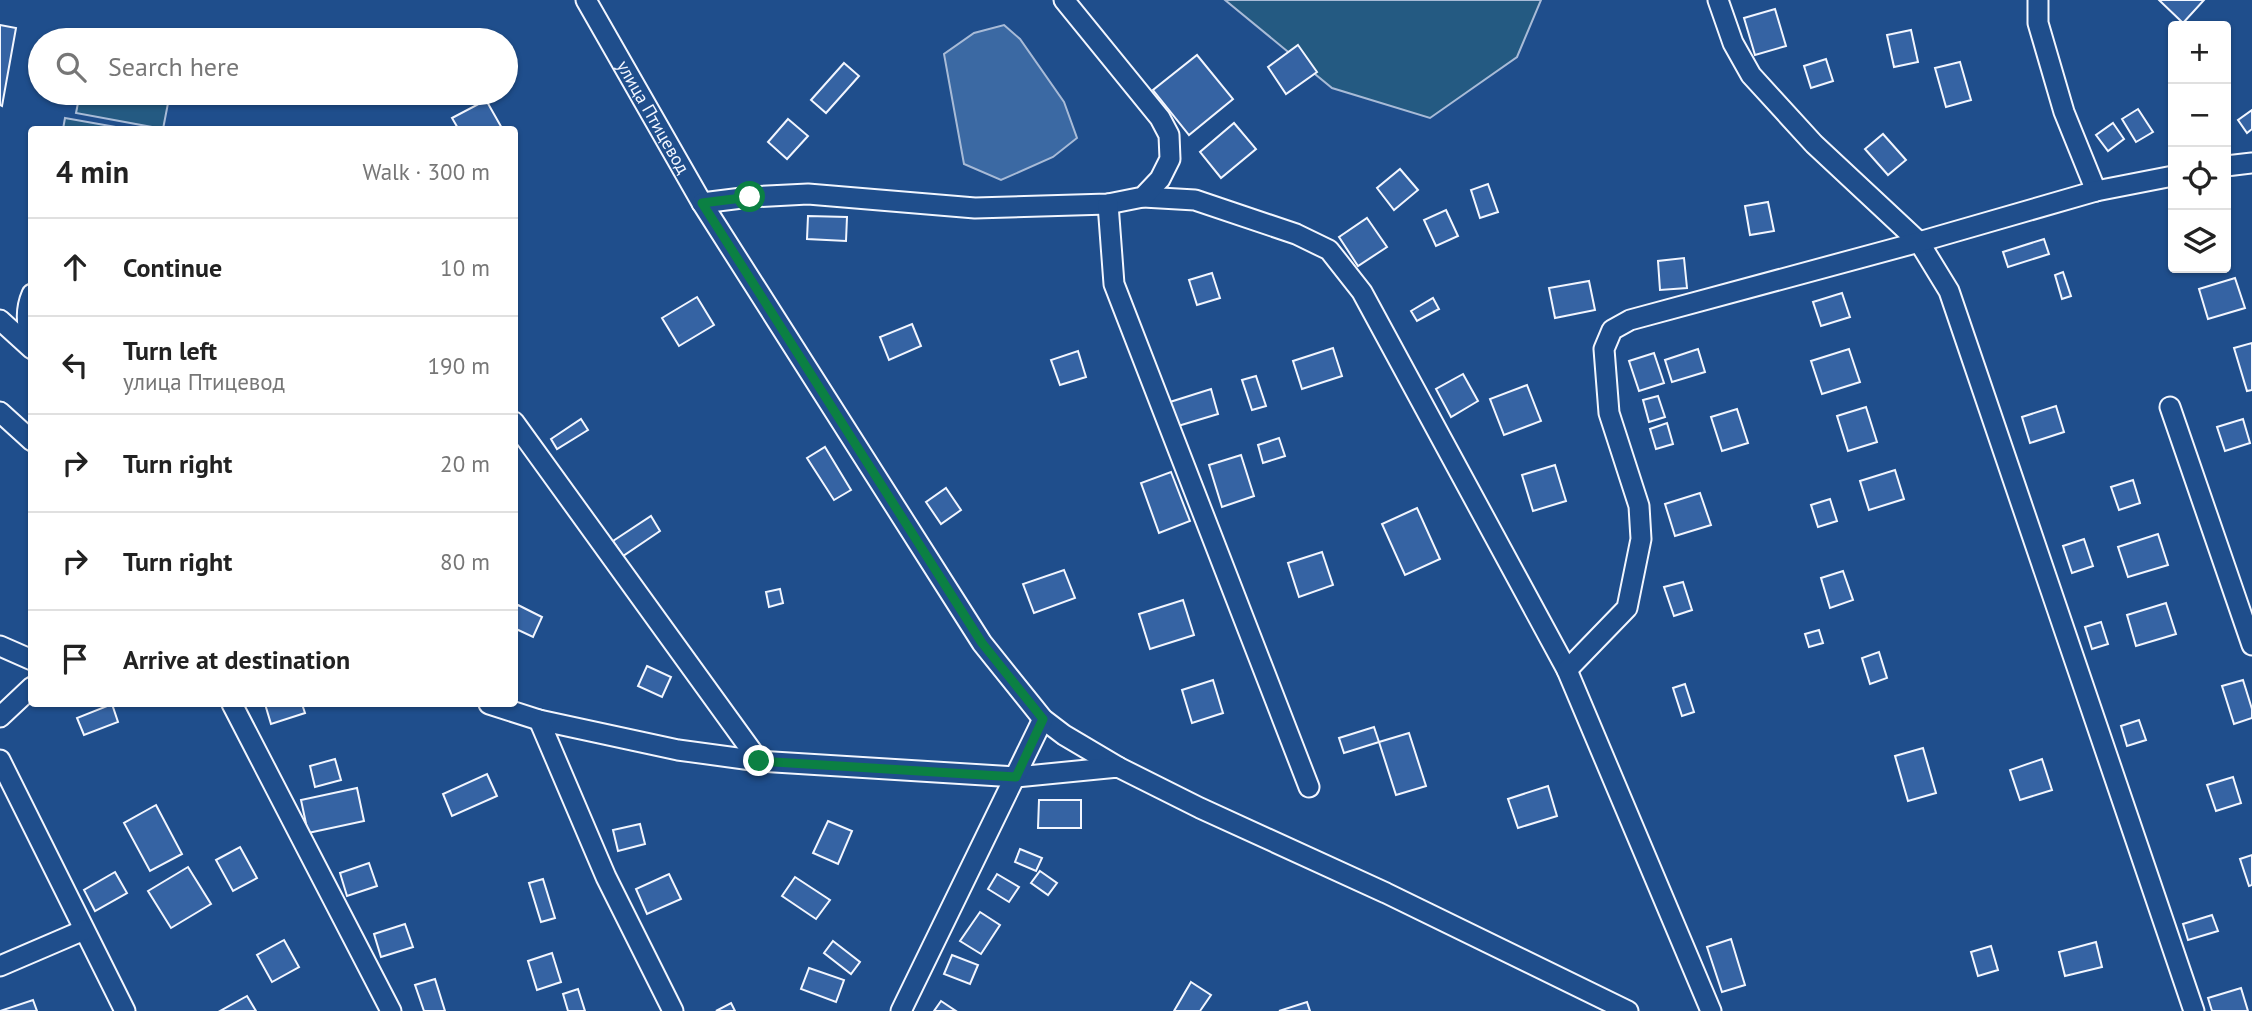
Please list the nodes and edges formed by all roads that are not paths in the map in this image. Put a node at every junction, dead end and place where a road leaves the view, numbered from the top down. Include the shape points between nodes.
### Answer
1 (586, 0) edge
2 (1064, 0) edge
3 (1718, 0) edge
4 (2038, 0) edge
5 (2252, 163) edge
6 (2231, 165) edge
7 (2168, 177) edge
8 (2096, 191) junction
9 (1143, 197) junction
10 (702, 203) junction
11 (1108, 204) junction
12 (1919, 242) junction
13 (0, 320) edge
14 (28, 345) edge
15 (2171, 407) dead end
16 (0, 411) edge
17 (518, 428) edge
18 (28, 437) edge
19 (2252, 645) edge
20 (0, 646) edge
21 (28, 658) edge
22 (1567, 670) junction
23 (28, 691) edge
24 (234, 707) edge
25 (498, 707) edge
26 (0, 717) edge
27 (1043, 719) junction
28 (539, 720) junction
29 (0, 760) edge
30 (759, 761) junction
31 (1118, 767) junction
32 (1016, 777) junction
33 (1308, 787) dead end
34 (84, 930) junction
35 (0, 966) edge
36 (125, 1011) edge
37 (391, 1011) edge
38 (673, 1011) edge
39 (901, 1011) edge
40 (1628, 1011) edge
41 (1711, 1011) edge
42 (2194, 1011) edge

1 - 10 street, улица Птицевод
2 - 9 street via 1169,135 1170,159
3 - 12 street via 1733,43 1751,75 1814,144
4 - 8 street via 2038,23 2064,112
5 - 6 street
7 - 8 street
8 - 12 street
9 - 11 street
9 - 22 street via 1195,200 1296,233 1329,250 1362,292
10 - 11 street via 808,194 975,208
10 - 27 street, улица Птицевод via 982,643
11 - 33 street via 1114,284
12 - 22 street via 1630,320 1612,330 1604,349 1609,413 1639,506 1641,539 1627,608
12 - 42 street via 1948,290
13 - 14 street
15 - 19 street
16 - 18 street
17 - 30 street
20 - 21 street
22 - 41 street
23 - 26 street
24 - 37 street
25 - 28 street
27 - 31 street, улица Птицевод
27 - 32 street
28 - 30 street via 678,750
28 - 38 street via 606,877
29 - 34 street
30 - 32 street
31 - 32 street
31 - 40 street, улица Птицевод
32 - 39 street
34 - 35 street
34 - 36 street

